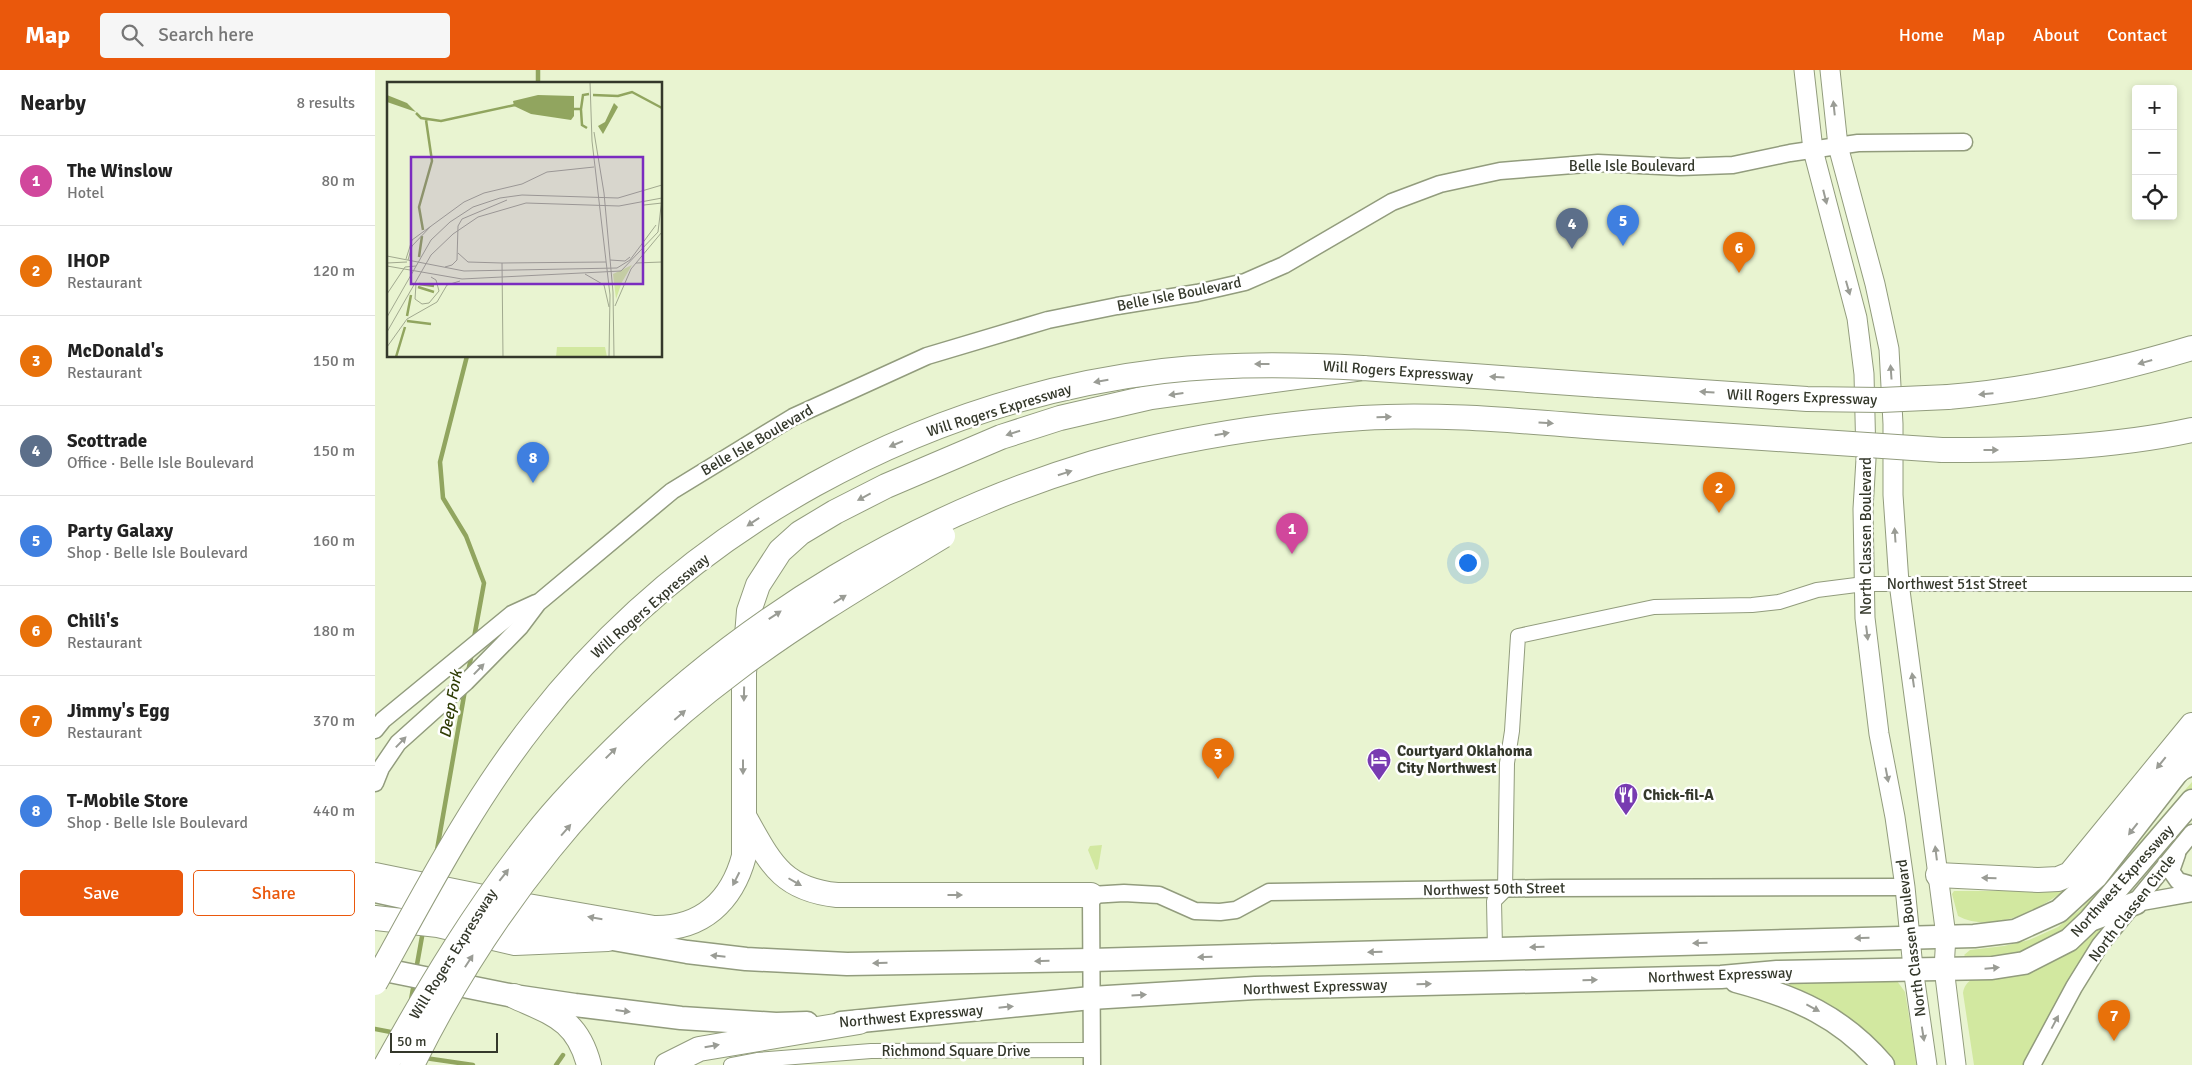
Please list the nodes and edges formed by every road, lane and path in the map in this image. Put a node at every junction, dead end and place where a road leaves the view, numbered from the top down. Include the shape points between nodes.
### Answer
1 (1804, 70) edge
2 (1830, 70) edge
3 (1964, 142) dead end
4 (1838, 146) junction
5 (1813, 150) junction
6 (2192, 348) edge
7 (1363, 368) junction
8 (2192, 430) edge
9 (2117, 442) junction
10 (2192, 445) edge
11 (1019, 489) junction
12 (1899, 583) junction
13 (1864, 584) junction
14 (2192, 584) edge
15 (538, 602) junction
16 (2192, 725) edge
17 (375, 730) edge
18 (2188, 762) edge
19 (375, 783) edge
20 (2192, 801) edge
21 (743, 814) junction
22 (2192, 833) edge
23 (2181, 845) junction
24 (1939, 875) junction
25 (382, 885) edge
26 (2192, 885) edge
27 (1905, 887) junction
28 (1505, 890) junction
29 (2192, 892) edge
30 (1091, 895) junction
31 (2136, 903) junction
32 (379, 918) edge
33 (2090, 920) junction
34 (518, 923) junction
35 (1945, 936) junction
36 (1911, 937) junction
37 (608, 939) joint
38 (1495, 948) junction
39 (1091, 960) junction
40 (1913, 968) junction
41 (1944, 968) junction
42 (380, 974) edge
43 (1721, 977) junction
44 (514, 996) junction
45 (1091, 998) junction
46 (859, 1022) junction
47 (1092, 1058) edge
48 (386, 1065) edge
49 (412, 1065) edge
50 (589, 1065) edge
51 (667, 1065) edge
52 (731, 1065) edge
53 (1883, 1065) edge
54 (1927, 1065) edge
55 (1956, 1065) edge
56 (2033, 1065) edge

1 - 5 main road, North Classen Boulevard
4 -> 2 main road, North Classen Boulevard
3 - 4 street, Belle Isle Boulevard
4 - 5 street, Belle Isle Boulevard
12 -> 4 main road, North Classen Boulevard via 1889,350
5 -> 13 main road, North Classen Boulevard via 1857,318 1864,374
5 - 15 street, Belle Isle Boulevard via 1733,165 1680,167 1598,163 1501,172 1440,184 1392,202 1284,265 1245,282 1197,294 1048,320 945,349 793,417 701,472 672,491
6 -> 7 highway, Will Rogers Expressway, bridge via 2094,375 2001,392 1881,400 1807,400
7 -> 21 highway, bridge via 1151,397 1059,418 956,454 886,486 800,533 768,567 749,611 744,673
7 -> 42 highway, Will Rogers Expressway, bridge via 1294,364 1205,367 1071,386 917,435 866,457 769,511 711,552 629,620 585,663 536,720 455,838
8 - 9 highway, Will Rogers Expressway
9 - 10 highway
11 -> 9 highway, Will Rogers Expressway, bridge via 1093,463 1183,441 1275,426 1365,418 1506,420 1942,450 2011,450
48 -> 11 highway, Will Rogers Expressway, bridge via 457,942 496,886 537,832 647,717 703,668 820,585 903,540
49 -> 11 highway, bridge via 466,965 517,890 604,787 644,746 733,672 800,624
12 - 13 street, Northwest 51st Street
12 - 14 street, Northwest 51st Street
24 -> 12 main road, North Classen Boulevard
13 -> 27 main road, North Classen Boulevard via 1879,734
13 - 28 street, Northwest 51st Street via 1817,590 1779,602 1654,607 1518,636 1507,764
15 - 17 street, Belle Isle Boulevard via 512,614
19 -> 15 street, Belle Isle Boulevard via 398,743 520,627
16 -> 24 highway via 2070,874 2058,879 2038,880
18 -> 35 highway, Northwest Expressway via 2096,877 2059,911 2015,931
20 - 33 highway, Northwest Expressway
21 -> 30 highway via 777,869 797,884 821,893
21 -> 34 highway via 744,856 740,873 721,902 689,923 667,928
22 - 23 street, North Classen Circle
23 - 26 street via 2171,871 2178,881
23 - 31 street, North Classen Circle
24 - 35 main road, North Classen Boulevard
25 - 34 highway, bridge
27 - 28 street, Northwest 50th Street
27 - 36 main road, North Classen Boulevard
28 - 30 street, Northwest 50th Street via 1269,892 1236,910 1220,912 1195,911 1159,895
28 - 38 street via 1494,901
29 - 31 street
30 - 39 street
31 - 33 highway
56 -> 31 street, North Classen Circle via 2100,945
32 - 34 highway, bridge via 438,925
41 -> 33 highway, Northwest Expressway via 1993,968 2024,963 2069,940
34 - 37 highway
35 - 36 highway, Northwest Expressway
35 - 41 main road, North Classen Boulevard
36 -> 38 highway, Northwest Expressway
36 - 40 main road, North Classen Boulevard
39 -> 37 highway, Northwest Expressway via 794,962 687,952
38 -> 39 highway, Northwest Expressway
39 - 45 street
40 - 41 highway, Northwest Expressway
40 - 43 highway, Northwest Expressway
40 -> 54 main road, North Classen Boulevard
41 - 55 main road, North Classen Boulevard
42 - 44 highway, Northwest Expressway, bridge
45 -> 43 highway, Northwest Expressway via 1255,988
43 -> 53 highway via 1768,990 1819,1011 1855,1036
44 -> 46 highway, Northwest Expressway via 681,1018 776,1024
44 - 50 highway via 563,1019 575,1032
46 -> 45 highway, Northwest Expressway
45 - 47 street
51 -> 46 highway via 699,1049
47 - 52 street, Richmond Square Drive via 871,1052 757,1060

